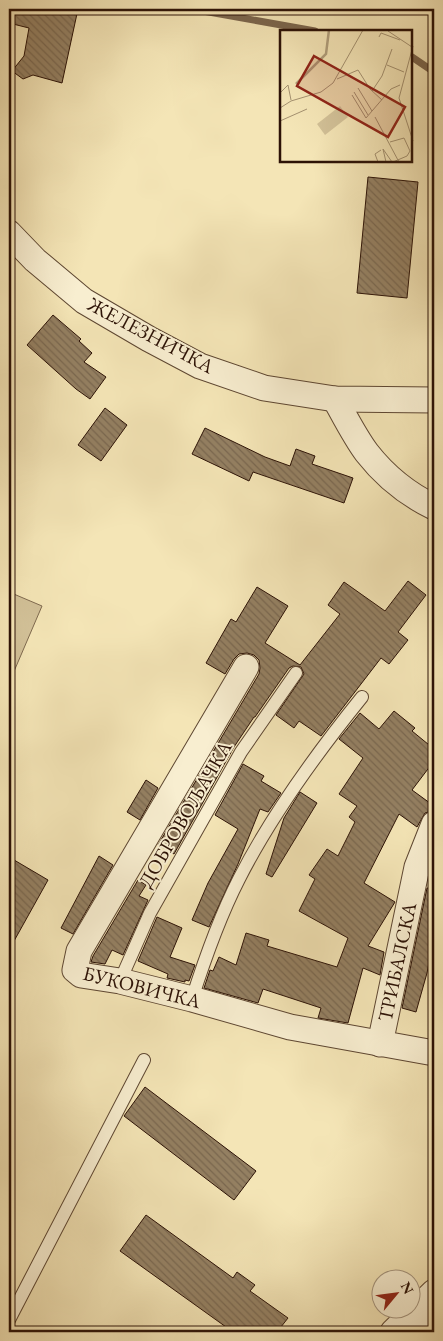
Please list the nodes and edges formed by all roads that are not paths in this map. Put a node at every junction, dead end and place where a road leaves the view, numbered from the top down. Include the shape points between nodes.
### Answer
1 (9, 234) edge
2 (335, 399) junction
3 (434, 400) edge
4 (434, 507) edge
5 (246, 667) dead end
6 (296, 673) dead end
7 (362, 697) dead end
8 (434, 824) edge
9 (425, 868) edge
10 (120, 981) junction
11 (192, 999) junction
12 (380, 1044) junction
13 (434, 1053) edge
14 (144, 1060) dead end
15 (434, 1292) edge
16 (420, 1305) edge
17 (406, 1318) edge
18 (420, 1318) edge
19 (9, 1320) edge
20 (393, 1332) edge
21 (433, 1332) edge

1 - 2 street, ЖЕЛЕЗНИЧКА via 84,301 200,366 264,388
2 - 3 street, ЖЕЛЕЗНИЧКА
2 - 4 street via 367,453 396,483
5 - 10 street, БУКОВИЧКА via 78,951 74,970 78,974
6 - 10 lane, ДОБРОВОЉАЧКА via 241,752 150,913
7 - 11 lane via 299,780 252,854 207,952
8 - 9 street, ТРИБАЛСКА
9 - 12 street, ТРИБАЛСКА
10 - 11 street, БУКОВИЧКА
11 - 12 street, БУКОВИЧКА via 290,1027
12 - 13 street, БУКОВИЧКА
14 - 19 lane
15 - 16 street
17 - 20 street
18 - 21 street

